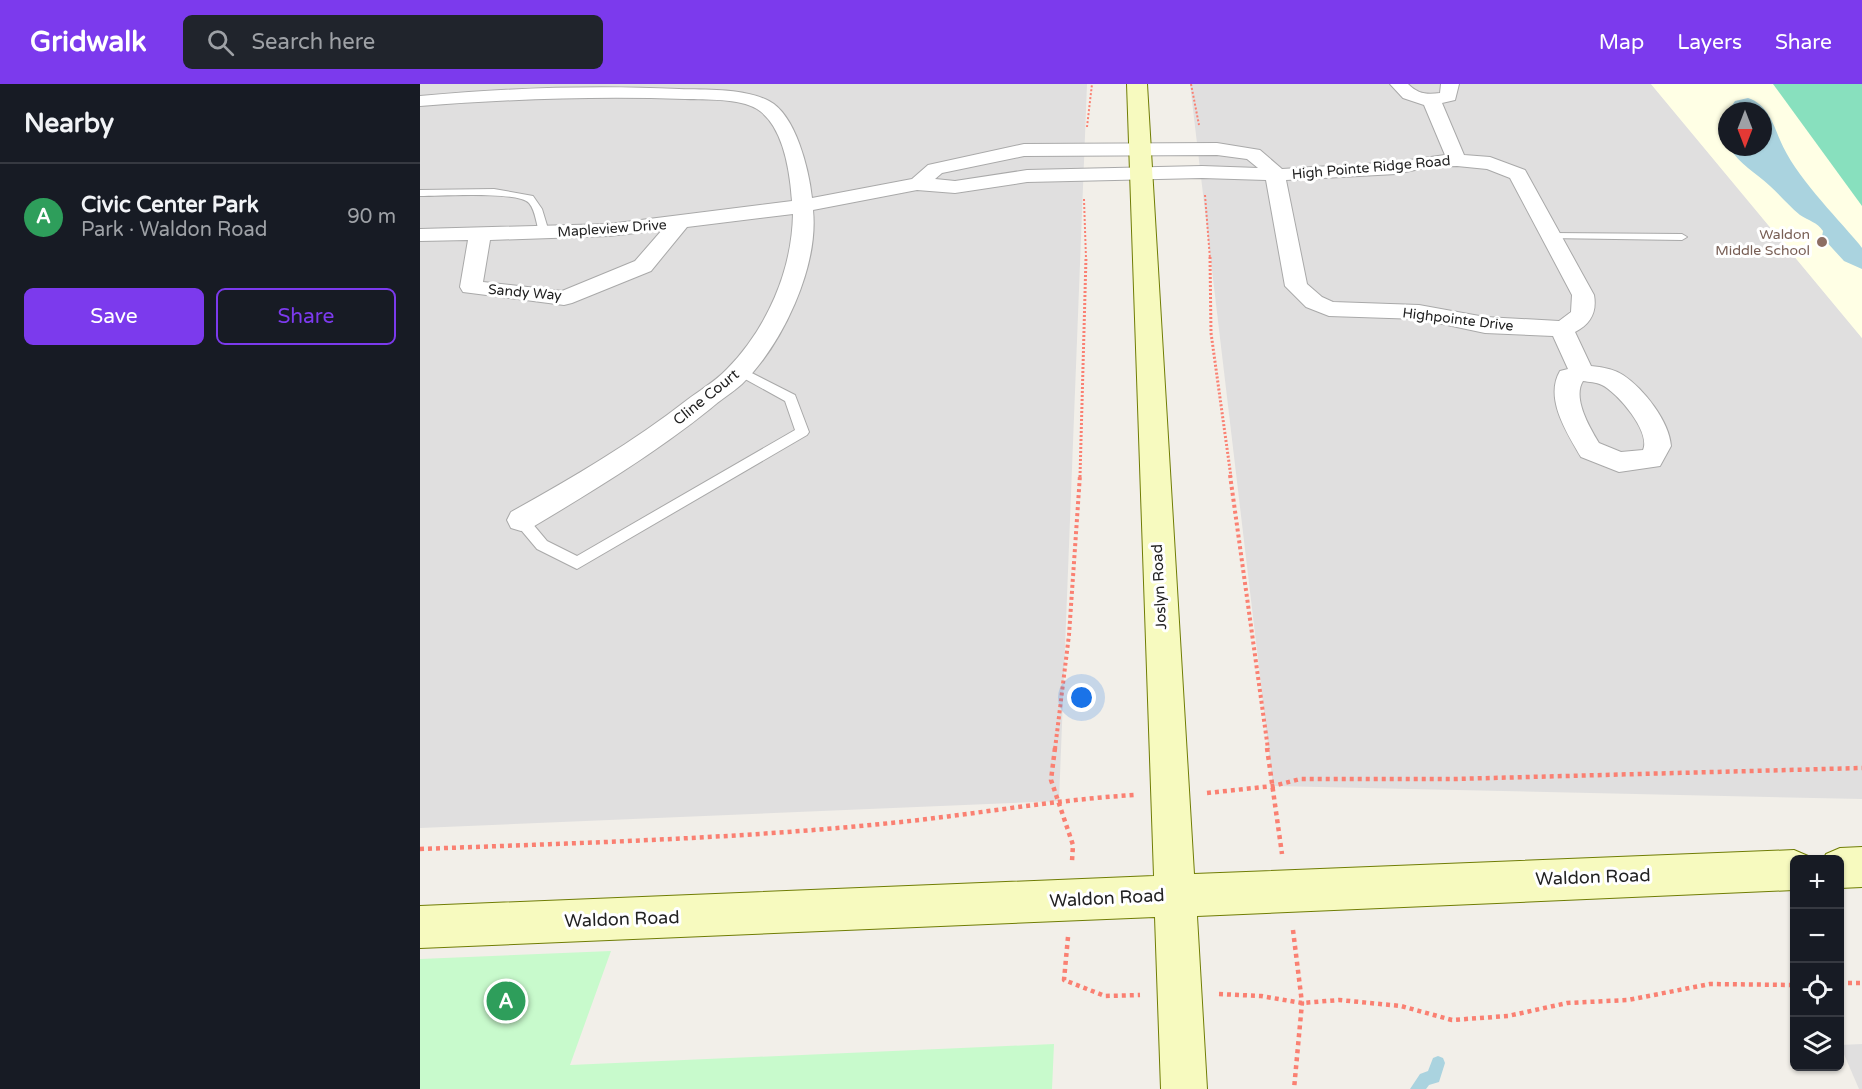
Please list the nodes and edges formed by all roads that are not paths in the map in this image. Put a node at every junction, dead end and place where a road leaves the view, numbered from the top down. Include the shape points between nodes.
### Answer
1 (1137, 84) edge
2 (1399, 84) edge
3 (1450, 84) edge
4 (420, 101) edge
5 (1432, 102) junction
6 (1024, 150) junction
7 (1457, 160) junction
8 (1139, 161) junction
9 (1277, 175) junction
10 (1027, 176) junction
11 (917, 184) junction
12 (420, 193) edge
13 (804, 207) junction
14 (679, 223) junction
15 (544, 232) junction
16 (480, 233) junction
17 (420, 235) edge
18 (1552, 236) junction
19 (1682, 237) dead end
20 (1562, 329) junction
21 (740, 371) junction
22 (1582, 373) dead end
23 (521, 520) joint
24 (1862, 867) edge
25 (1844, 868) edge
26 (1790, 870) edge
27 (1173, 895) junction
28 (420, 927) edge
29 (1184, 1089) edge

1 - 8 street, Joslyn Road
2 - 5 street via 1410,96
3 - 5 street via 1449,96
4 - 13 street via 528,93 691,90 740,96 763,104 785,134 796,157
5 - 7 street
6 - 8 street, Mapleview Drive via 1082,150
6 - 10 street
6 - 11 street, Mapleview Drive via 935,169
7 - 9 street, High Pointe Ridge Road
7 - 18 street, High Pointe Ridge Road via 1490,163 1518,174
8 - 9 street, High Pointe Ridge Road via 1202,172
8 - 9 street, High Pointe Ridge Road via 1200,149 1253,154
8 - 10 street, Mapleview Drive via 1081,174
8 - 27 street, Joslyn Road
9 - 20 street, Highpointe Drive via 1275,183 1296,286 1314,302 1329,309 1419,312 1485,325
10 - 11 street, Mapleview Drive via 955,187
11 - 13 street, Mapleview Drive
12 - 15 lane via 528,197 537,208
13 - 14 street, Mapleview Drive
13 - 21 street, Cline Court via 801,259 786,301
14 - 15 street, Mapleview Drive
14 - 16 street, Sandy Way via 643,266 564,298 471,287
15 - 16 street, Mapleview Drive
16 - 17 street, Mapleview Drive
18 - 19 lane
18 - 20 street, High Pointe Ridge Road via 1583,295 1585,307 1578,322
20 - 22 street
21 - 23 street, Cline Court via 675,424
21 - 23 lane via 791,398 802,432 577,563 542,545
24 - 25 street
26 - 27 street, Waldon Road
27 - 28 street, Waldon Road
27 - 29 street, Joslyn Road

